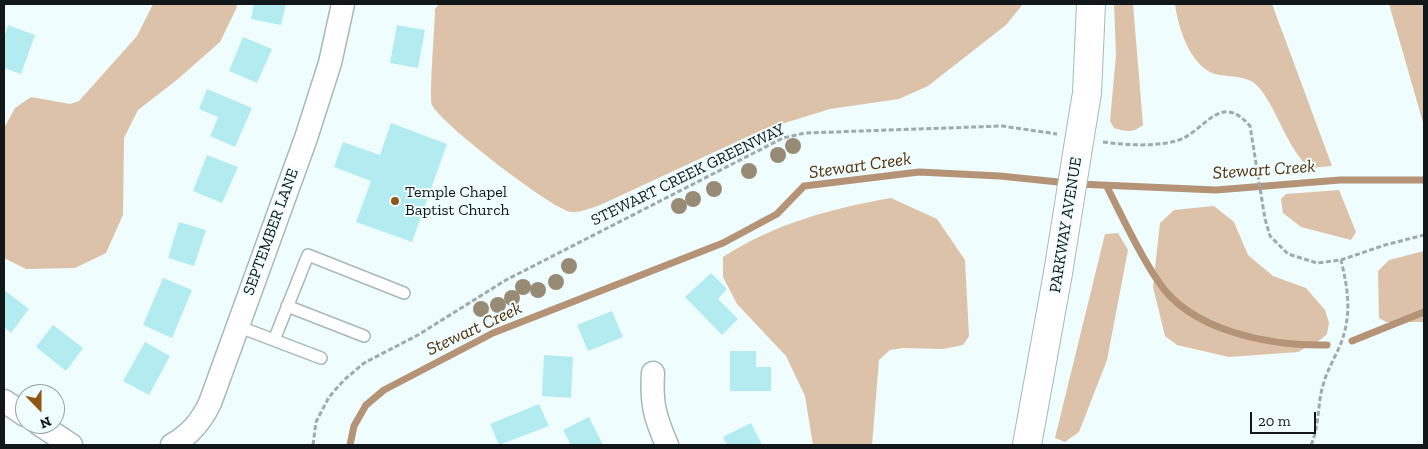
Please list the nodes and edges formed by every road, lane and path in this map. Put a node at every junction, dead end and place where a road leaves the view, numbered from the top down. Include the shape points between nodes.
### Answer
1 (344, 4) edge
2 (1091, 4) edge
3 (1072, 129) junction
4 (1102, 142) dead end
5 (1424, 235) edge
6 (1341, 260) junction
7 (404, 293) dead end
8 (287, 306) junction
9 (237, 326) junction
10 (364, 336) dead end
11 (274, 340) junction
12 (321, 358) dead end
13 (653, 373) dead end
14 (4, 401) edge
15 (15, 408) edge
16 (54, 434) edge
17 (71, 445) edge
18 (172, 445) edge
19 (313, 445) edge
20 (667, 445) edge
21 (1027, 445) edge
22 (1311, 445) edge

1 - 9 street, SEPTEMBER LANE via 330,63 306,138
2 - 3 street, PARKWAY AVENUE via 1087,93
3 - 19 path, STEWART CREEK GREENWAY via 963,126 805,133 783,138 506,280 418,335 364,363 329,398 316,422
3 - 21 street, PARKWAY AVENUE, bridge via 1058,273
4 - 6 path via 1155,145 1187,138 1217,113 1230,112 1242,117 1250,126 1264,219 1270,236 1288,254 1317,263
5 - 6 path
6 - 22 path via 1348,289 1349,313 1324,382 1316,435
7 - 8 lane via 308,255
8 - 10 lane
8 - 11 lane
9 - 11 lane
9 - 18 street, SEPTEMBER LANE via 205,414 188,436
11 - 12 lane
13 - 20 street via 651,399
14 - 15 street
16 - 17 street

